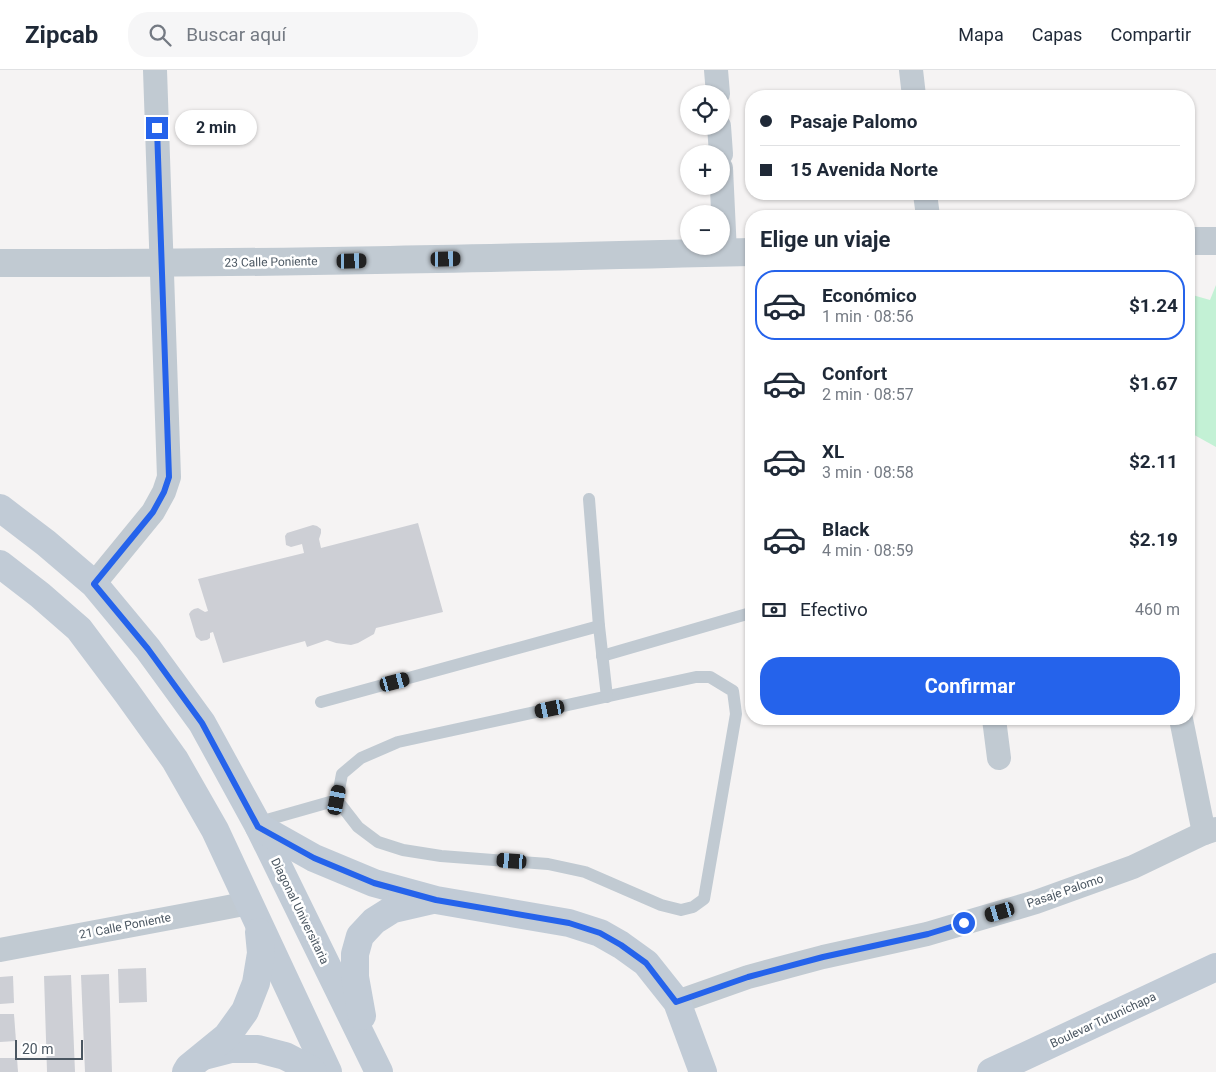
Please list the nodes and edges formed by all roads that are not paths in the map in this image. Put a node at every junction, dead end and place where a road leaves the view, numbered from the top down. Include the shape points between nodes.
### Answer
1 (155, 70) edge
2 (716, 70) edge
3 (911, 70) edge
4 (717, 85) edge
5 (913, 90) edge
6 (726, 195) edge
7 (1195, 241) edge
8 (1216, 241) edge
9 (738, 252) edge
10 (0, 262) edge
11 (162, 263) junction
12 (589, 499) dead end
13 (0, 508) edge
14 (0, 564) edge
15 (94, 584) junction
16 (745, 615) edge
17 (599, 626) junction
18 (602, 656) junction
19 (608, 697) junction
20 (321, 702) dead end
21 (995, 725) edge
22 (1183, 725) edge
23 (998, 758) dead end
24 (337, 800) junction
25 (257, 825) junction
26 (1210, 831) edge
27 (436, 900) junction
28 (254, 913) junction
29 (0, 950) edge
30 (1216, 968) edge
31 (676, 1002) junction
32 (195, 1064) edge
33 (377, 1068) edge
34 (313, 1072) edge
35 (328, 1072) edge
36 (703, 1072) edge
37 (991, 1072) edge

1 - 11 street
2 - 4 street
3 - 5 street
6 - 9 street
7 - 8 street
9 - 11 street, 23 Calle Poniente via 503,259
10 - 11 street, 23 Calle Poniente
11 - 15 street via 169,477 153,512
12 - 17 lane
13 - 15 main road, Diagonal Universitaria
14 - 28 main road via 79,629 127,693 196,794
15 - 25 main road, Diagonal Universitaria via 148,649 202,723
16 - 18 lane
17 - 18 lane
17 - 20 lane
18 - 19 lane
19 - 24 lane via 398,742 361,758 342,774
19 - 24 lane via 696,677 710,677 733,691 736,714 704,899 693,907 681,910 661,905 585,872 548,864 403,850 378,842 358,827
21 - 23 street
22 - 26 street
24 - 25 lane
25 - 27 main road via 323,862 374,883
25 - 33 main road, Diagonal Universitaria
26 - 31 street, Pasaje Palomo via 1133,867 1036,902 928,934 748,977
27 - 31 main road via 569,923 600,933 646,963
27 - 33 main road via 393,909 374,921 360,936 355,954 355,977
28 - 29 street, 21 Calle Poniente
28 - 32 main road via 261,953 256,983 245,1011 227,1036
28 - 35 main road
30 - 37 main road, Boulevar Tutunichapa
31 - 36 main road
32 - 34 main road via 231,1049 258,1049 285,1056

